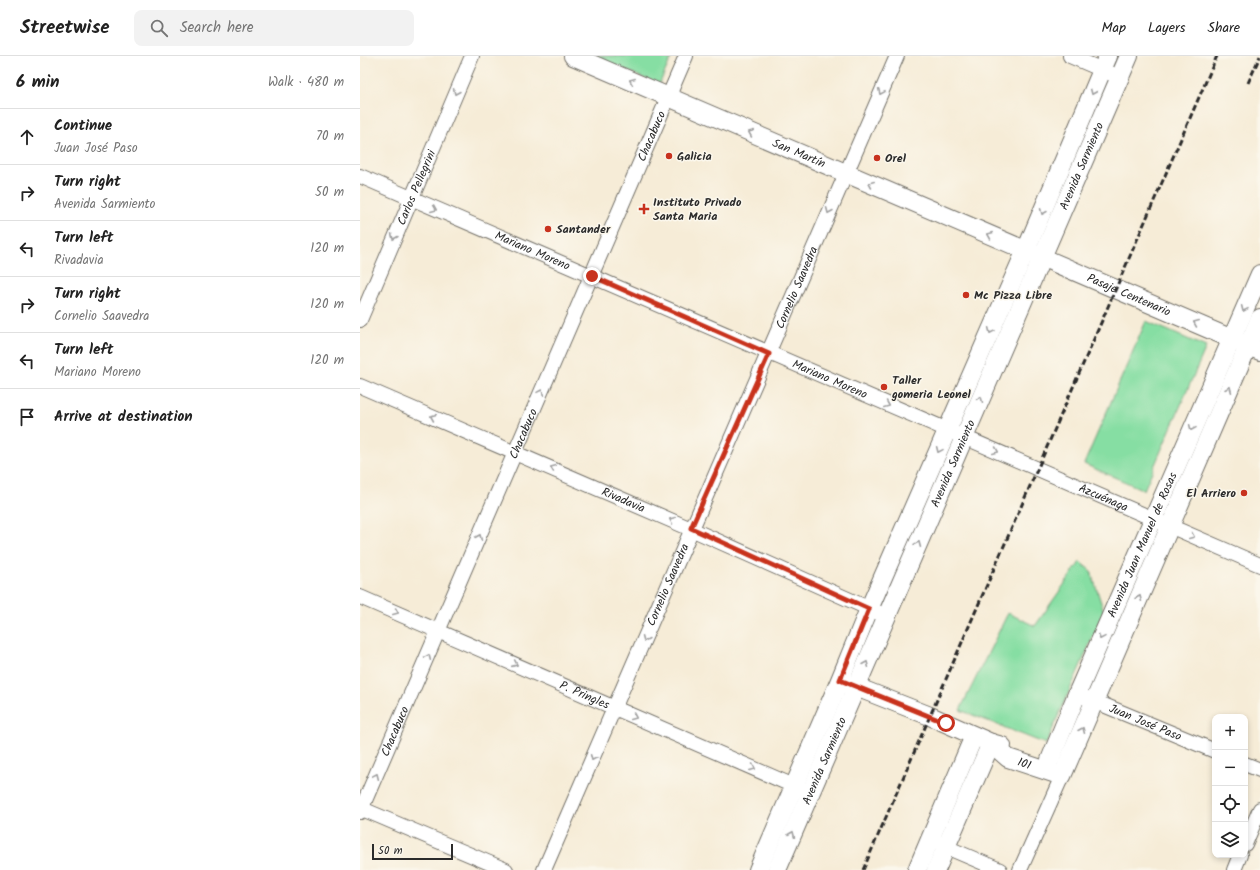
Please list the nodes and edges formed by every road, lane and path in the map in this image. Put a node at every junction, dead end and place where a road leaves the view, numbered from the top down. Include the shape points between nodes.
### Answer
1 (472, 56) edge
2 (573, 56) edge
3 (686, 56) edge
4 (896, 56) edge
5 (1070, 56) edge
6 (1129, 56) edge
7 (1105, 63) edge
8 (1120, 78) junction
9 (668, 97) junction
10 (845, 173) junction
11 (360, 176) edge
12 (410, 198) junction
13 (1034, 254) junction
14 (1260, 274) edge
15 (592, 276) junction
16 (1260, 318) edge
17 (360, 320) edge
18 (1232, 339) junction
19 (1254, 348) edge
20 (769, 354) junction
21 (360, 386) edge
22 (947, 431) junction
23 (964, 437) junction
24 (515, 452) junction
25 (1153, 519) junction
26 (1170, 526) junction
27 (691, 528) junction
28 (1260, 565) edge
29 (360, 597) edge
30 (869, 609) junction
31 (886, 617) junction
32 (439, 631) junction
33 (840, 680) junction
34 (856, 688) junction
35 (1077, 694) junction
36 (1095, 701) junction
37 (615, 708) junction
38 (974, 736) junction
39 (991, 743) junction
40 (1213, 750) edge
41 (1050, 760) junction
42 (1248, 765) edge
43 (1260, 770) edge
44 (1064, 771) junction
45 (794, 785) junction
46 (810, 793) junction
47 (360, 809) edge
48 (1260, 809) edge
49 (1248, 837) edge
50 (939, 842) junction
51 (1239, 858) edge
52 (506, 870) edge
53 (544, 870) edge
54 (758, 870) edge
55 (777, 870) edge
56 (917, 870) edge
57 (936, 870) edge
58 (1000, 870) edge
59 (1020, 870) edge
60 (1234, 870) edge

1 -> 12 street, Carlos Pellegrini
9 -> 2 main road, San Martín
3 - 9 street, Chacabuco
4 -> 10 street, Cornelio Saavedra
5 - 7 street
6 - 8 main road, Avenida Sarmiento
7 - 8 street
7 -> 13 main road, Avenida Sarmiento
8 - 13 main road, Avenida Sarmiento
10 -> 9 main road, San Martín
9 - 15 street, Chacabuco
13 -> 10 main road, San Martín
10 -> 20 street, Cornelio Saavedra
11 - 12 street, Mariano Moreno
12 -> 15 street, Mariano Moreno
12 -> 17 street, Carlos Pellegrini
18 -> 13 main road, Pasaje Centenario
13 -> 22 main road, Avenida Sarmiento
23 -> 13 main road, Avenida Sarmiento
14 -> 18 main road, Avenida Juan Manuel de Rosas
15 - 20 street, Mariano Moreno
24 -> 15 street, Chacabuco
16 - 19 main road, Avenida Juan Manuel de Rosas
18 - 19 main road, Pasaje Centenario
18 -> 25 main road, Avenida Juan Manuel de Rosas
26 -> 19 main road, Avenida Juan Manuel de Rosas
20 -> 22 street, Mariano Moreno
20 - 27 street, Cornelio Saavedra
24 -> 21 street, Rivadavia
22 - 23 street, Azcuénaga
22 -> 30 main road, Avenida Sarmiento
23 -> 25 street, Azcuénaga
31 -> 23 main road, Avenida Sarmiento
27 -> 24 street, Rivadavia
32 -> 24 street, Chacabuco
25 - 26 street, Azcuénaga
25 -> 35 main road, Avenida Juan Manuel de Rosas
26 -> 28 street, Azcuénaga
36 -> 26 main road, Avenida Juan Manuel de Rosas
27 - 30 street, Rivadavia
27 -> 37 street, Cornelio Saavedra
29 -> 32 street, P. Pringles
30 - 31 street, Rivadavia
30 - 33 main road, Avenida Sarmiento
34 -> 31 main road, Avenida Sarmiento
32 -> 37 street, P. Pringles
47 -> 32 street, Chacabuco
33 - 34 main road
33 - 45 main road, Avenida Sarmiento
34 - 38 main road
34 - 46 main road, Avenida Sarmiento
35 - 36 street, Juan José Paso
35 - 41 main road, Avenida Juan Manuel de Rosas
36 - 40 street, Juan José Paso
44 -> 36 main road, Avenida Juan Manuel de Rosas
37 -> 45 street, P. Pringles
37 -> 53 street, Cornelio Saavedra
38 - 39 main road
38 - 50 main road
39 - 41 main road
39 - 44 main road, 101 via 1008,758
39 - 50 main road
41 - 44 main road
42 - 43 street
44 - 59 street
45 - 46 street, P. Pringles
45 - 54 main road, Avenida Sarmiento
55 -> 46 main road, Avenida Sarmiento
47 - 52 street
48 - 49 street
50 - 56 main road
50 - 57 main road
50 - 58 street
51 - 60 street

